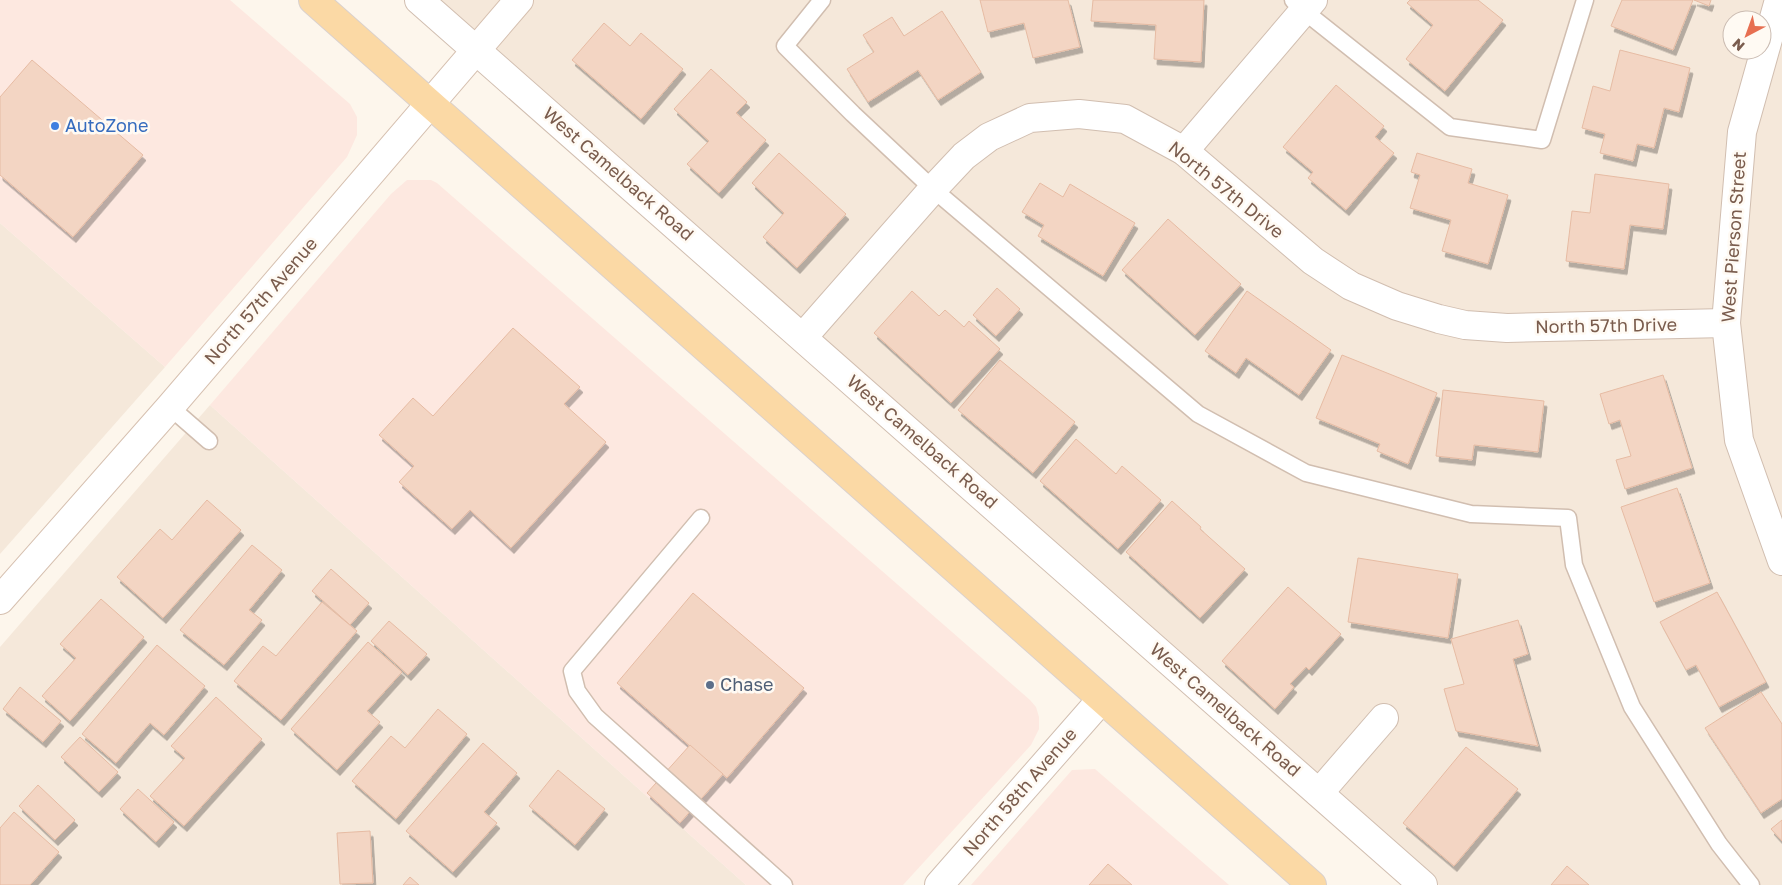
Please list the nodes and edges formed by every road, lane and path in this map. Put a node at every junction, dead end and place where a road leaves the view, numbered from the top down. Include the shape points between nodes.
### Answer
1 (313, 0) edge
2 (419, 0) edge
3 (519, 0) edge
4 (822, 0) edge
5 (1585, 0) edge
6 (1779, 0) edge
7 (1303, 4) edge
8 (476, 49) junction
9 (430, 103) junction
10 (1184, 152) junction
11 (933, 189) junction
12 (1726, 322) junction
13 (803, 337) junction
14 (170, 406) junction
15 (209, 441) dead end
16 (701, 518) dead end
17 (1782, 561) edge
18 (0, 600) edge
19 (1101, 700) junction
20 (1384, 718) dead end
21 (1319, 793) junction
22 (784, 885) edge
23 (939, 885) edge
24 (1312, 885) edge
25 (1424, 885) edge
26 (1751, 885) edge

1 - 9 main road
2 - 8 street, West Camelback Road
3 - 8 street, North 57th Avenue
4 - 11 lane via 784,46
5 - 7 lane via 1542,140 1450,127
6 - 12 street, West Pierson Street via 1742,132
7 - 10 street
8 - 9 street, North 57th Avenue
8 - 13 street, West Camelback Road
9 - 14 street, North 57th Avenue
9 - 19 main road
10 - 11 street, North 57th Drive via 1125,119 1079,114 1030,118 990,137 964,156
10 - 12 street, North 57th Drive via 1313,261 1352,286 1397,306 1465,325 1507,328
11 - 13 street, North 57th Drive
11 - 26 lane via 1198,414 1306,473 1471,514 1568,518 1574,565 1632,707 1719,844
12 - 17 street, West Pierson Street via 1739,440
13 - 21 street, West Camelback Road
14 - 15 lane
14 - 18 street, North 57th Avenue
16 - 22 lane via 572,671 577,691 595,716
19 - 23 street, North 58th Avenue
19 - 24 main road
20 - 21 street
21 - 25 street, West Camelback Road

